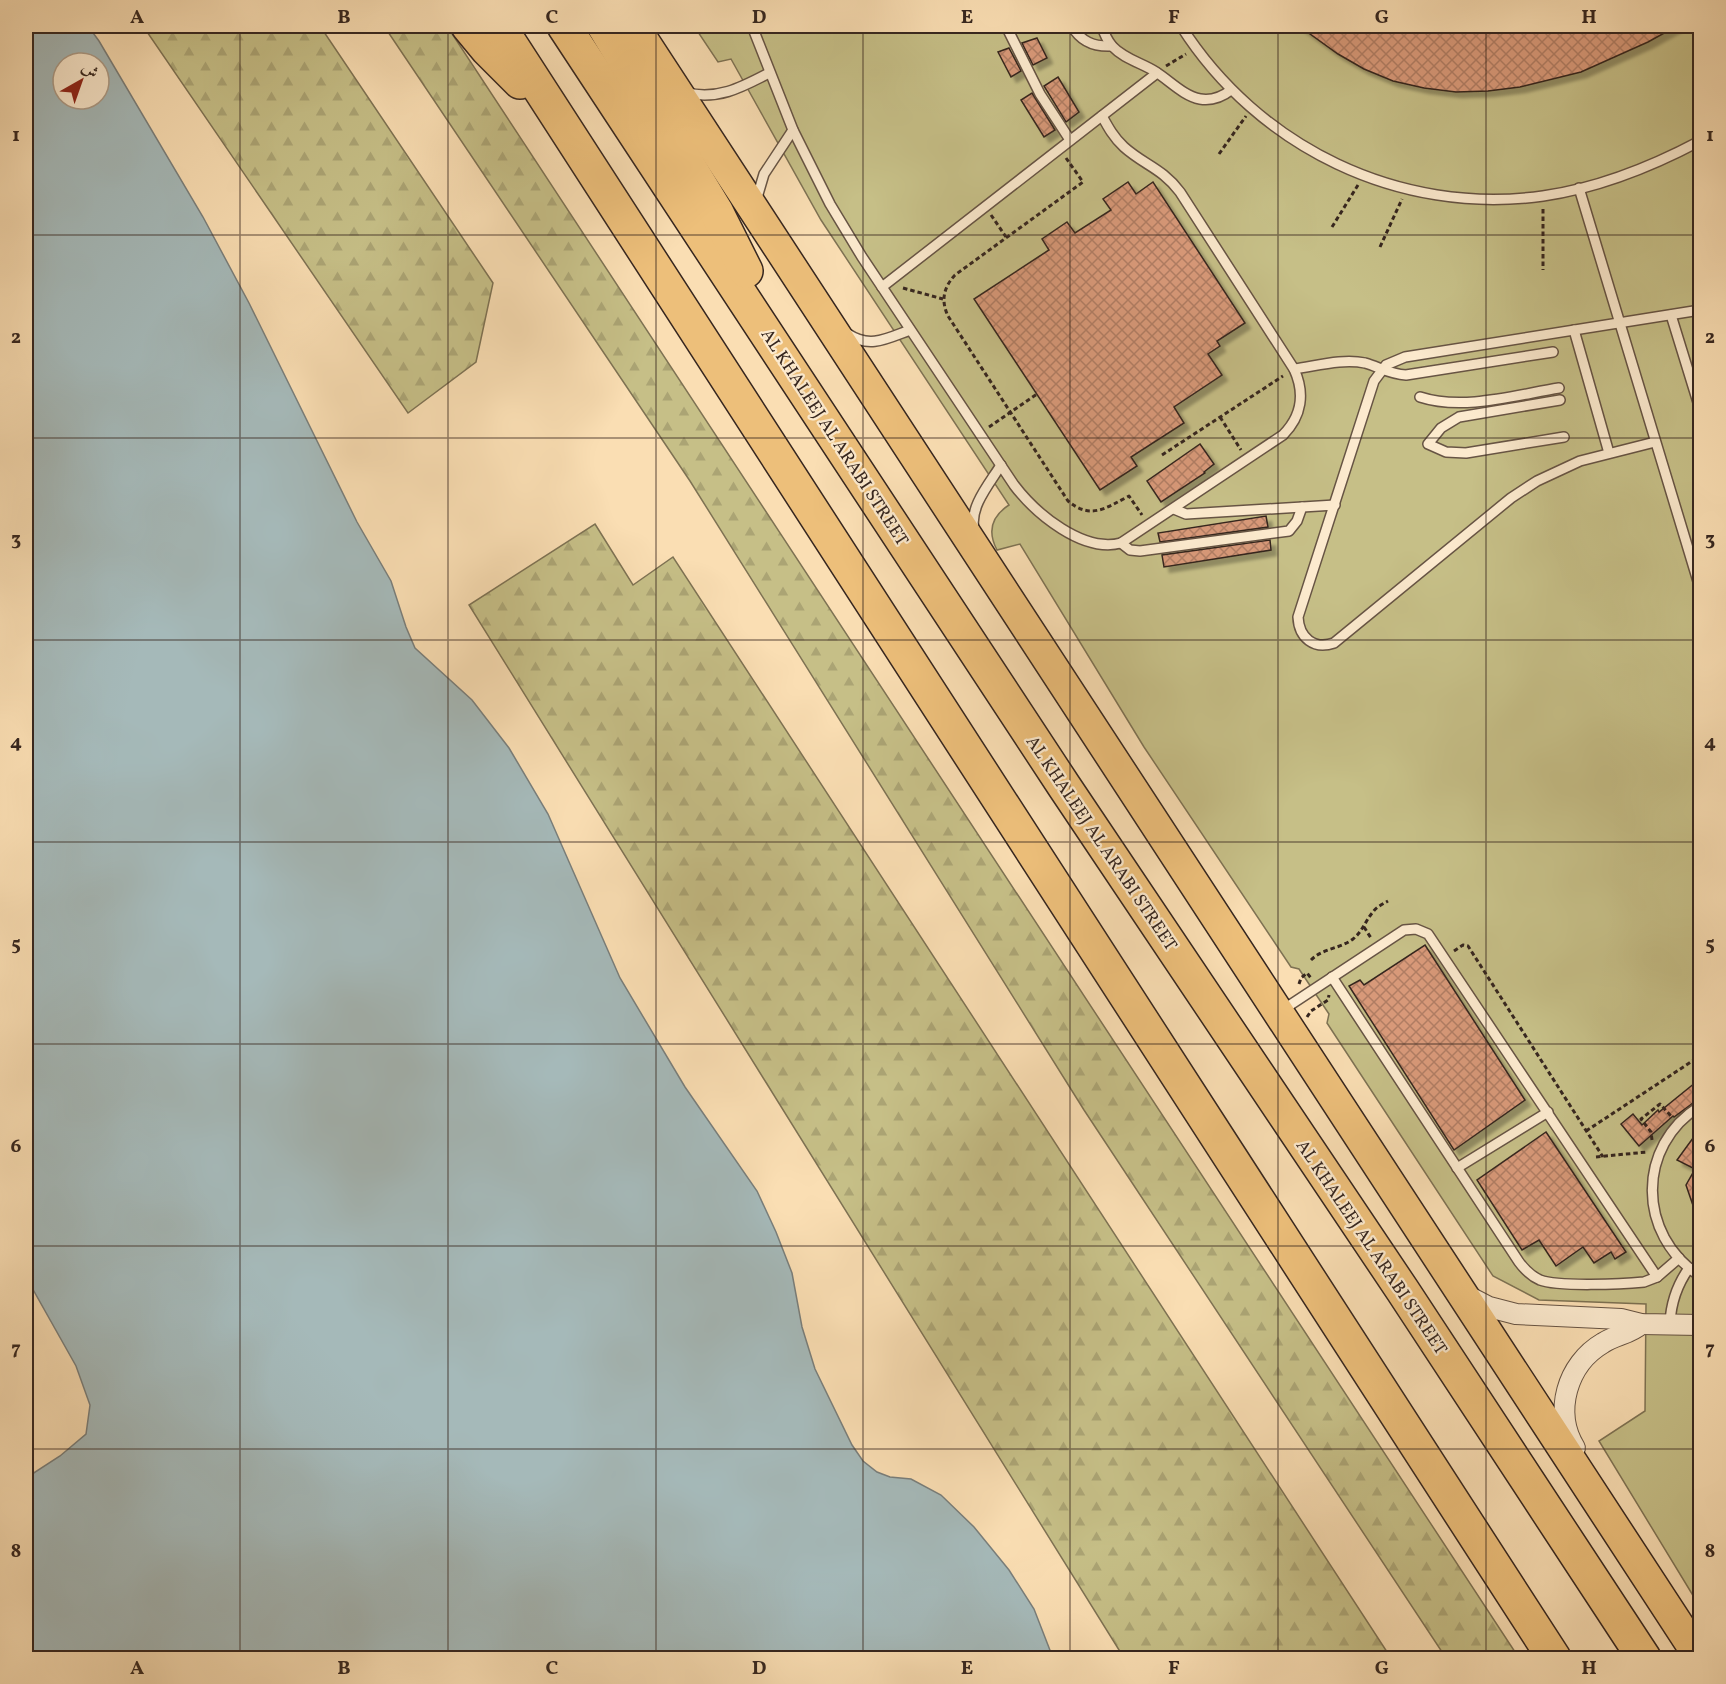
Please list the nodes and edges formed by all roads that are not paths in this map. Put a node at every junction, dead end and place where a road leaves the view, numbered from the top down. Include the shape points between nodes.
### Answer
1 (468, 26) edge
2 (499, 26) edge
3 (564, 26) edge
4 (604, 26) edge
5 (634, 26) edge
6 (752, 26) edge
7 (1006, 26) edge
8 (1072, 26) edge
9 (1102, 26) edge
10 (1181, 26) edge
11 (1112, 46) junction
12 (769, 73) junction
13 (1157, 73) junction
14 (674, 88) junction
15 (1231, 90) junction
16 (558, 116) junction
17 (1102, 116) junction
18 (793, 130) junction
19 (1070, 140) junction
20 (1701, 141) edge
21 (1579, 188) junction
22 (755, 213) junction
23 (798, 279) junction
24 (882, 287) junction
25 (1701, 310) edge
26 (1671, 315) junction
27 (1620, 323) junction
28 (910, 330) junction
29 (1574, 330) junction
30 (771, 341) junction
31 (1553, 352) dead end
32 (1294, 369) junction
33 (1381, 370) junction
34 (1559, 388) dead end
35 (1420, 397) dead end
36 (1560, 400) dead end
37 (1701, 409) edge
38 (1564, 437) dead end
39 (1655, 442) junction
40 (1609, 453) junction
41 (1001, 465) junction
42 (1335, 505) junction
43 (1302, 507) junction
44 (1174, 509) junction
45 (1121, 543) junction
46 (1701, 588) edge
47 (1010, 604) junction
48 (1332, 977) junction
49 (1277, 1013) junction
50 (1701, 1106) edge
51 (1548, 1112) junction
52 (1457, 1168) junction
53 (1679, 1258) junction
54 (1689, 1268) junction
55 (1701, 1276) edge
56 (1657, 1277) junction
57 (1455, 1285) junction
58 (1670, 1323) junction
59 (1641, 1324) junction
60 (1701, 1325) edge
61 (1613, 1525) junction
62 (1554, 1659) edge
63 (1644, 1659) edge
64 (1700, 1659) edge

1 - 16 highway
2 - 16 highway
3 - 30 highway, AL KHALEEJ AL ARABI STREET
4 - 30 highway via 737,250
5 - 14 main road
6 - 12 lane
7 - 19 lane via 1040,94
8 - 11 lane via 1092,45
9 - 11 lane
10 - 15 lane
11 - 13 lane
12 - 14 lane via 722,94 698,96
12 - 18 lane
13 - 15 lane via 1198,99 1219,97
13 - 17 lane
14 - 22 main road
15 - 21 lane via 1299,144 1338,165 1407,188 1480,199 1543,196
16 - 62 highway
17 - 19 lane
17 - 32 lane via 1124,147 1174,184
18 - 22 lane via 764,174
18 - 24 lane via 830,204
19 - 24 lane
20 - 21 lane via 1633,173
21 - 27 lane
22 - 23 main road
23 - 28 lane via 854,338 875,342
23 - 47 main road
24 - 28 lane
25 - 26 lane
26 - 27 lane
26 - 37 lane
27 - 29 lane
27 - 39 lane
28 - 41 lane
29 - 33 lane via 1399,358
29 - 40 lane
30 - 63 highway, AL KHALEEJ AL ARABI STREET
31 - 33 lane via 1406,375
32 - 33 lane via 1348,361
32 - 44 lane via 1300,388 1299,409 1283,435
33 - 42 lane via 1374,381
34 - 35 lane via 1466,403
36 - 38 lane via 1459,417 1441,428 1428,444 1446,452 1466,453
39 - 40 lane
39 - 46 lane
40 - 42 lane via 1536,481 1511,498 1326,646 1316,645 1302,635 1298,618
41 - 45 lane via 1023,497 1054,523 1090,543
41 - 47 lane via 975,510 973,522 979,539 1008,582
42 - 43 lane
43 - 44 lane via 1186,514
43 - 45 lane via 1289,531 1140,551
44 - 45 lane
47 - 49 main road
48 - 49 lane
48 - 51 lane via 1398,933 1410,928 1428,934
48 - 52 lane
49 - 57 main road
50 - 53 lane via 1677,1124 1660,1151 1653,1179 1653,1207 1662,1235
51 - 52 lane
51 - 56 lane
52 - 56 lane via 1519,1262 1542,1281 1639,1282
53 - 54 lane
53 - 56 lane
54 - 55 lane
54 - 58 lane via 1677,1288
57 - 59 street via 1502,1312 1621,1319
57 - 61 main road
58 - 59 street
58 - 60 street
59 - 61 street via 1603,1343 1584,1359 1570,1380 1564,1404 1570,1441 1605,1496
61 - 64 main road

